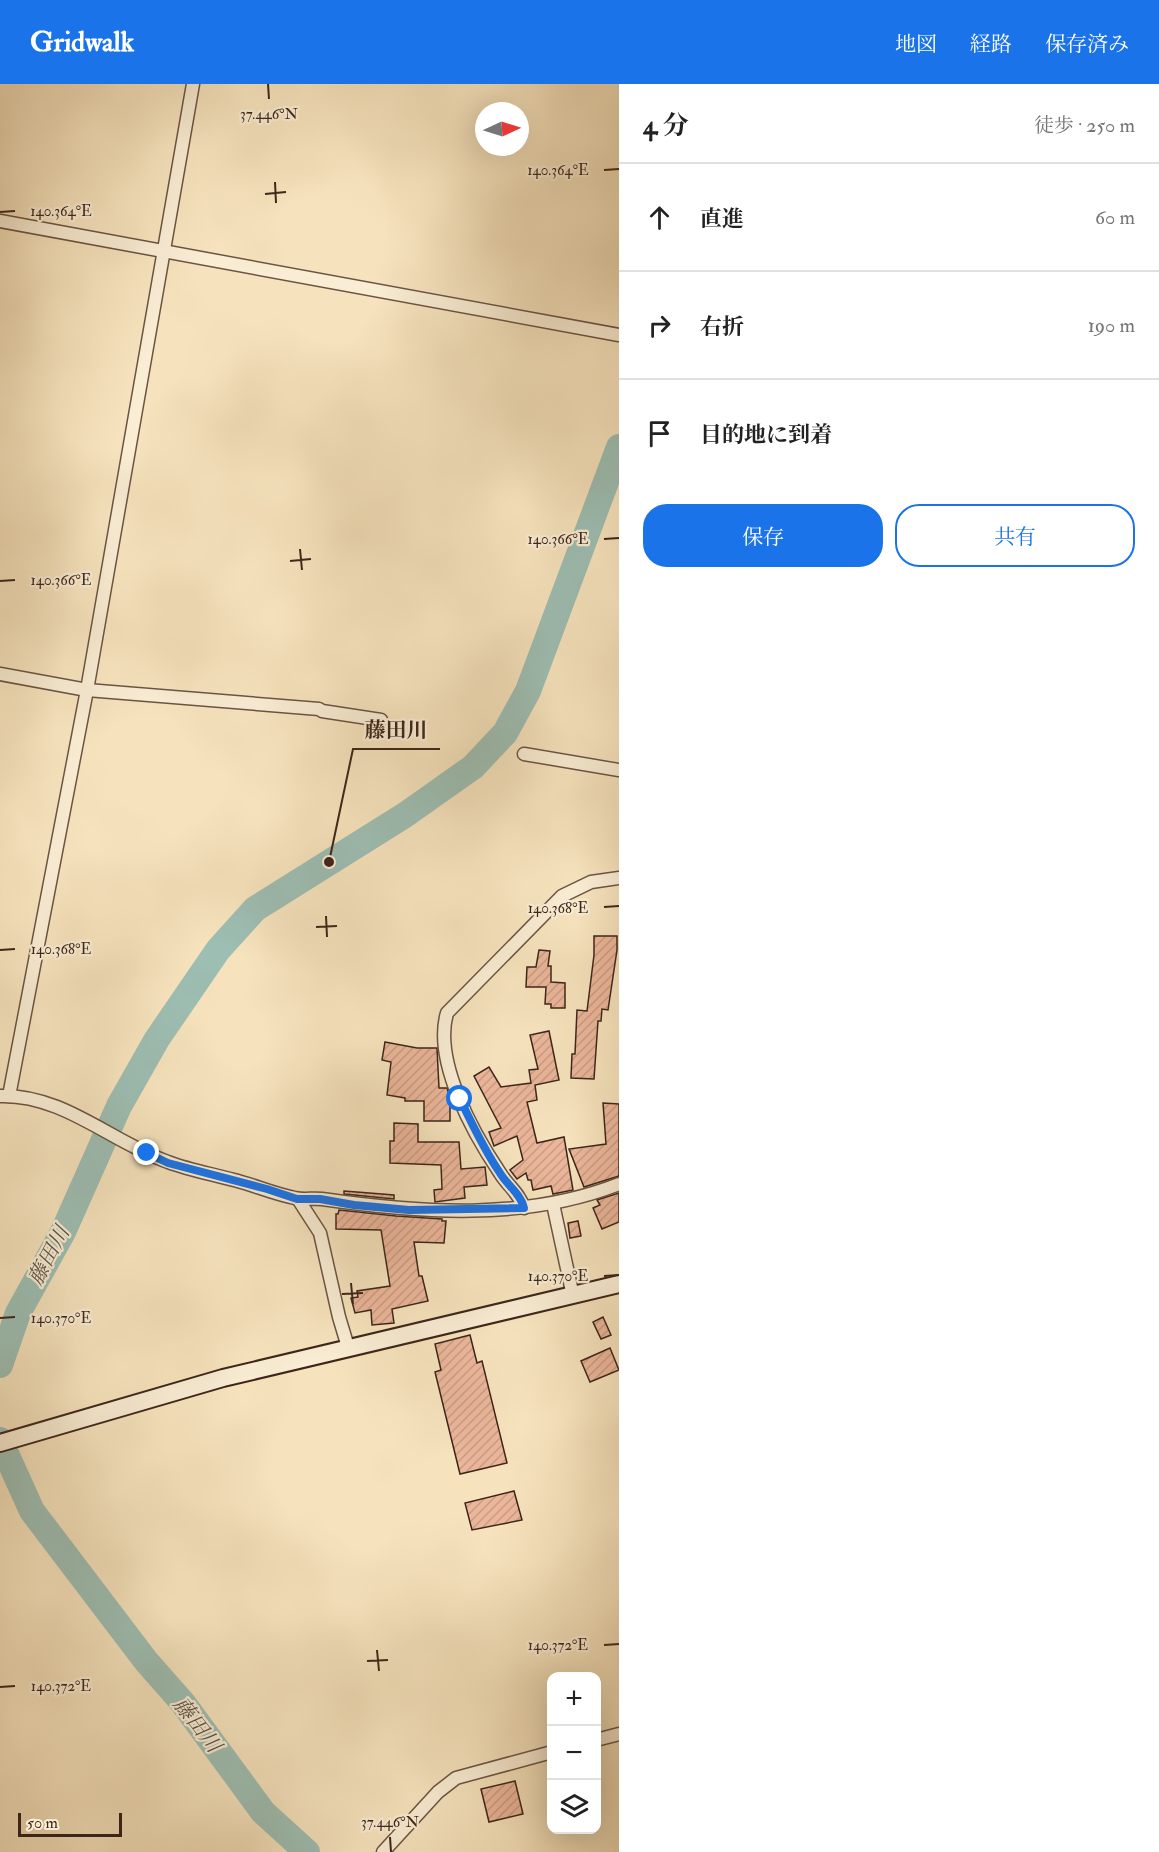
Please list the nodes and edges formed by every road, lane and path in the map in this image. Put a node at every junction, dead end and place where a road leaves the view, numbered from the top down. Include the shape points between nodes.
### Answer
1 (193, 84) edge
2 (0, 221) edge
3 (164, 252) junction
4 (619, 335) edge
5 (0, 675) edge
6 (87, 690) junction
7 (381, 720) dead end
8 (524, 754) dead end
9 (619, 770) edge
10 (619, 878) edge
11 (5, 1096) edge
12 (619, 1184) edge
13 (297, 1199) junction
14 (553, 1204) junction
15 (524, 1208) junction
16 (619, 1284) edge
17 (573, 1296) junction
18 (348, 1347) junction
19 (0, 1443) edge
20 (619, 1734) edge
21 (601, 1739) edge
22 (547, 1753) edge
23 (386, 1849) edge

1 - 3 street
2 - 3 street
3 - 4 street
3 - 6 street
5 - 6 street
6 - 7 street via 319,709
6 - 11 street
8 - 9 street
10 - 15 street via 591,882 562,896 447,1013 443,1036 460,1099 492,1160
11 - 13 street via 34,1098 77,1115 168,1163
12 - 14 street
13 - 15 street via 409,1210
13 - 18 street via 321,1233
14 - 15 street
14 - 17 street
16 - 17 street
17 - 18 street
18 - 19 street via 223,1378
20 - 21 street
22 - 23 street via 456,1778

